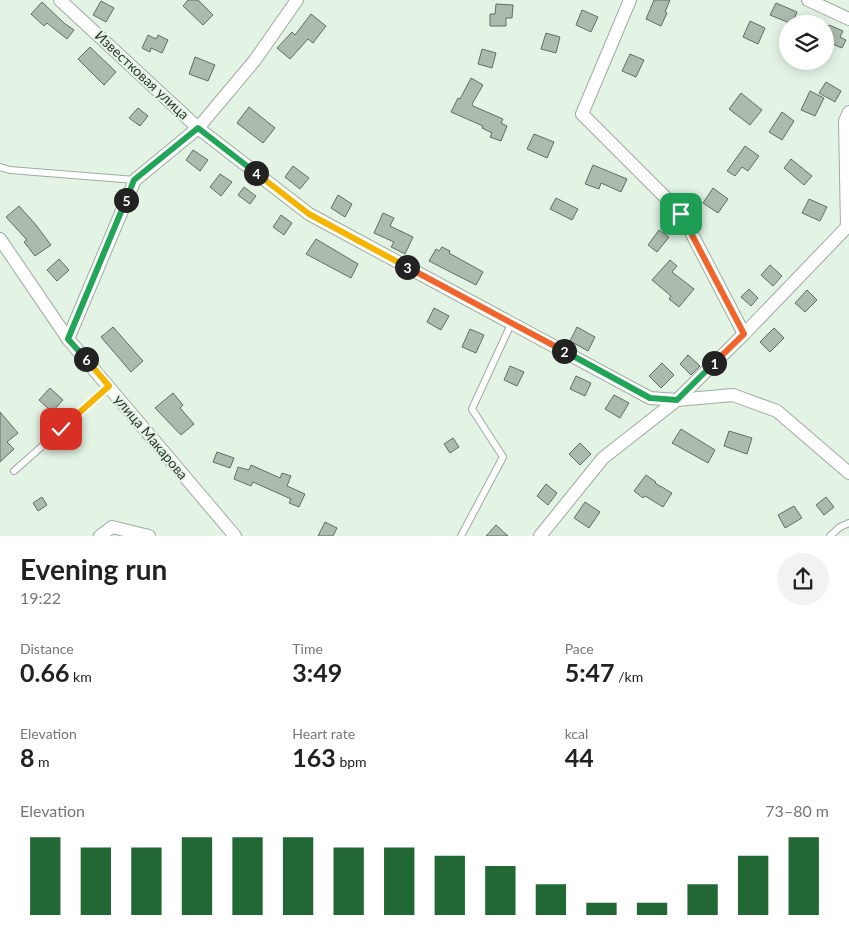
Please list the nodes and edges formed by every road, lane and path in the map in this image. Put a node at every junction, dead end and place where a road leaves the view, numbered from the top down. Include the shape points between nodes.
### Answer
1 (60, 0) edge
2 (297, 0) edge
3 (630, 0) edge
4 (808, 0) edge
5 (849, 19) edge
6 (849, 112) edge
7 (198, 128) junction
8 (0, 166) edge
9 (134, 180) junction
10 (848, 227) edge
11 (0, 239) edge
12 (512, 322) junction
13 (744, 334) junction
14 (68, 339) junction
15 (109, 386) junction
16 (677, 400) junction
17 (14, 471) dead end
18 (849, 474) edge
19 (849, 523) edge
20 (100, 536) edge
21 (149, 536) edge
22 (234, 536) edge
23 (462, 536) edge
24 (540, 536) edge
25 (830, 536) edge

1 - 7 street, Известковая улица
2 - 7 street via 254,60
3 - 13 street via 582,114 681,214
4 - 5 street
6 - 10 street via 845,121
7 - 9 street
7 - 12 street, Известковая улица via 309,214
8 - 9 lane via 10,170
9 - 14 street
10 - 13 street
11 - 14 street, улица Макарова
12 - 16 street, Известковая улица via 650,398
12 - 23 lane via 472,409 503,457
13 - 16 street
14 - 15 street, улица Макарова
15 - 17 lane
15 - 22 street, улица Макарова
16 - 18 street, Известковая улица via 733,395 777,411
16 - 24 street via 603,458
19 - 25 lane
20 - 21 street via 112,527

